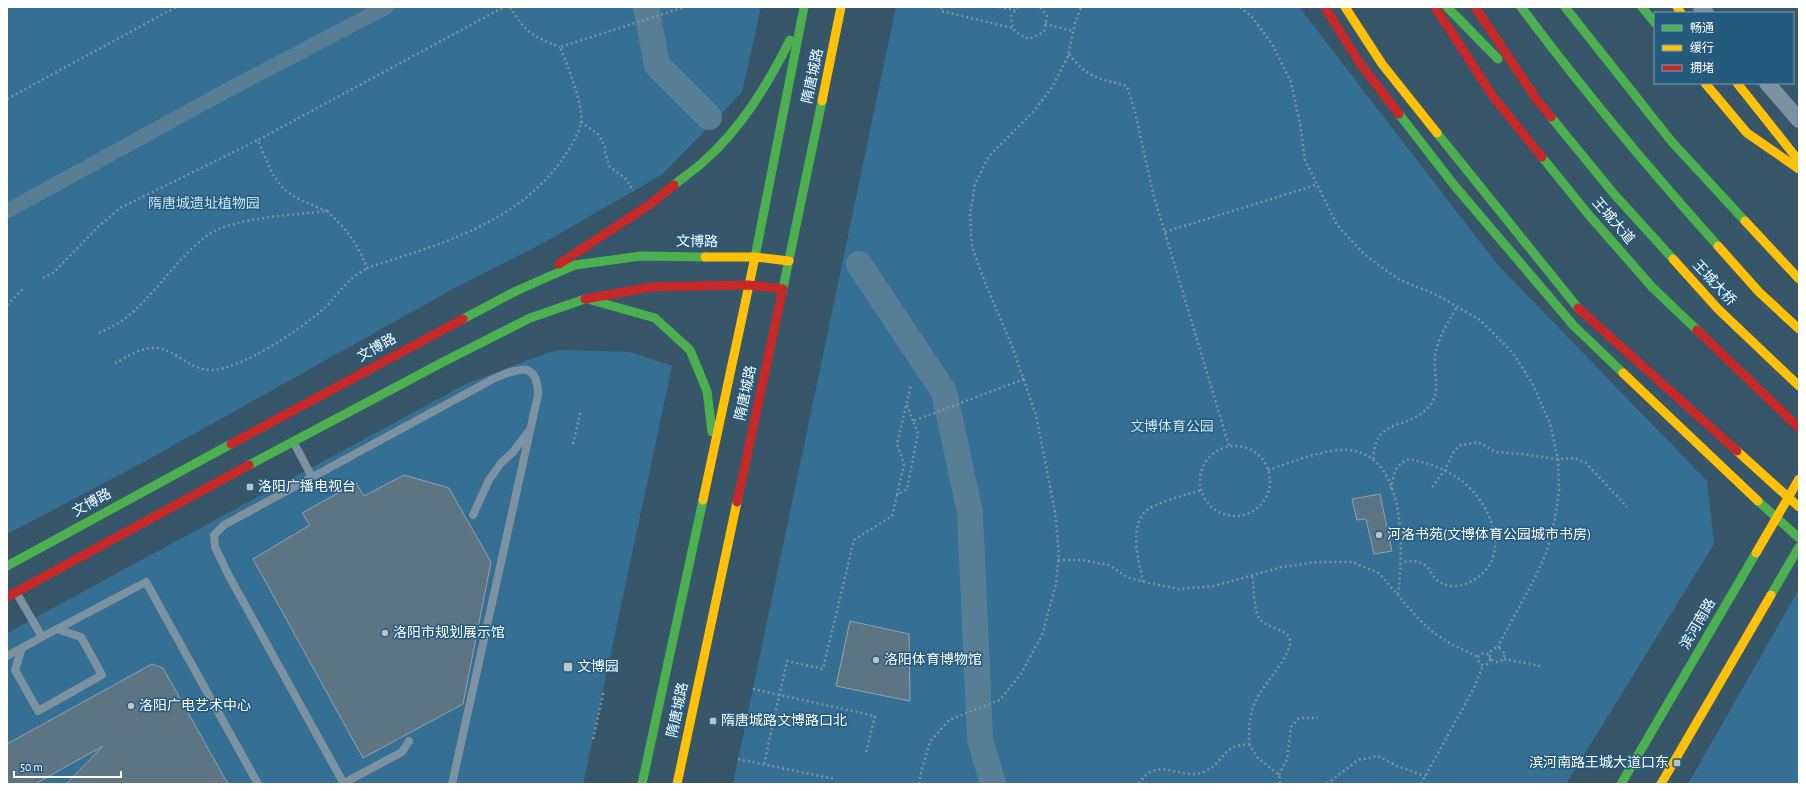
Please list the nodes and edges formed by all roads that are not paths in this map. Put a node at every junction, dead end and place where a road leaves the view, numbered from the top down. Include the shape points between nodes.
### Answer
1 (841, 7) edge
2 (1325, 7) edge
3 (1345, 7) edge
4 (1435, 7) edge
5 (1447, 7) edge
6 (1475, 7) edge
7 (1521, 7) edge
8 (1566, 7) edge
9 (1642, 7) edge
10 (804, 10) edge
11 (1654, 22) edge
12 (1548, 27) dead end
13 (1571, 74) junction
14 (1707, 84) edge
15 (1738, 84) edge
16 (1768, 84) edge
17 (1537, 100) junction
18 (1798, 116) edge
19 (1799, 161) edge
20 (1799, 170) edge
21 (1614, 194) joint
22 (755, 257) junction
23 (789, 261) junction
24 (1799, 279) edge
25 (749, 285) junction
26 (784, 289) junction
27 (516, 290) junction
28 (586, 299) junction
29 (1799, 329) edge
30 (1799, 386) edge
31 (1799, 428) edge
32 (530, 429) junction
33 (293, 442) junction
34 (714, 447) junction
35 (312, 477) junction
36 (1799, 479) edge
37 (1788, 499) junction
38 (1799, 507) edge
39 (473, 515) dead end
40 (1775, 518) junction
41 (1799, 538) edge
42 (1799, 547) edge
43 (7, 566) edge
44 (16, 592) junction
45 (7, 596) edge
46 (57, 629) junction
47 (42, 637) junction
48 (22, 648) junction
49 (7, 656) edge
50 (409, 741) dead end
51 (258, 784) edge
52 (344, 784) edge
53 (452, 784) edge
54 (642, 784) edge
55 (677, 784) edge
56 (1621, 784) edge
57 (1661, 784) edge

1 - 23 main road, 隋唐城路
2 - 40 main road via 1359,62 1454,185 1564,315
3 - 37 main road via 1382,64 1582,312
4 - 31 main road, 王城大道 via 1494,98 1588,214 1652,287
5 - 17 main road
6 - 17 main road, 王城大道
7 - 13 main road
8 - 24 main road via 1672,142
9 - 11 main road
10 - 22 main road, 隋唐城路
10 - 27 main road via 774,72 741,121 704,161 652,203
12 - 13 main road
13 - 29 main road, 王城大桥 via 1645,164 1759,292
14 - 20 main road via 1747,133
15 - 19 main road
16 - 18 street
17 - 21 main road, 王城大道
21 - 30 main road, 王城大桥 via 1718,309
22 - 23 main road, 文博路
22 - 25 main road, 隋唐城路
22 - 27 main road, 文博路 via 641,256 575,265
23 - 26 main road, 隋唐城路
25 - 26 main road
25 - 28 main road via 651,287
25 - 34 main road, 隋唐城路
26 - 55 main road, 隋唐城路
27 - 43 main road, 文博路
28 - 33 main road via 530,318
28 - 34 main road via 655,318 690,350 707,391
32 - 35 lane via 538,395 538,382 535,375 527,370 515,370 493,379
32 - 39 lane via 489,480
32 - 53 lane
33 - 35 lane
33 - 44 main road
34 - 54 main road, 隋唐城路
35 - 52 lane via 224,525 214,535 215,547
36 - 37 main road, 滨河南路
37 - 38 main road
37 - 40 main road, 滨河南路
40 - 41 main road
40 - 56 main road, 滨河南路
42 - 57 main road
44 - 45 main road
44 - 47 lane
46 - 47 lane
46 - 48 lane via 81,637 102,675 38,711 15,670
46 - 51 lane via 146,582
47 - 48 lane
48 - 49 lane
50 - 52 lane via 402,752

